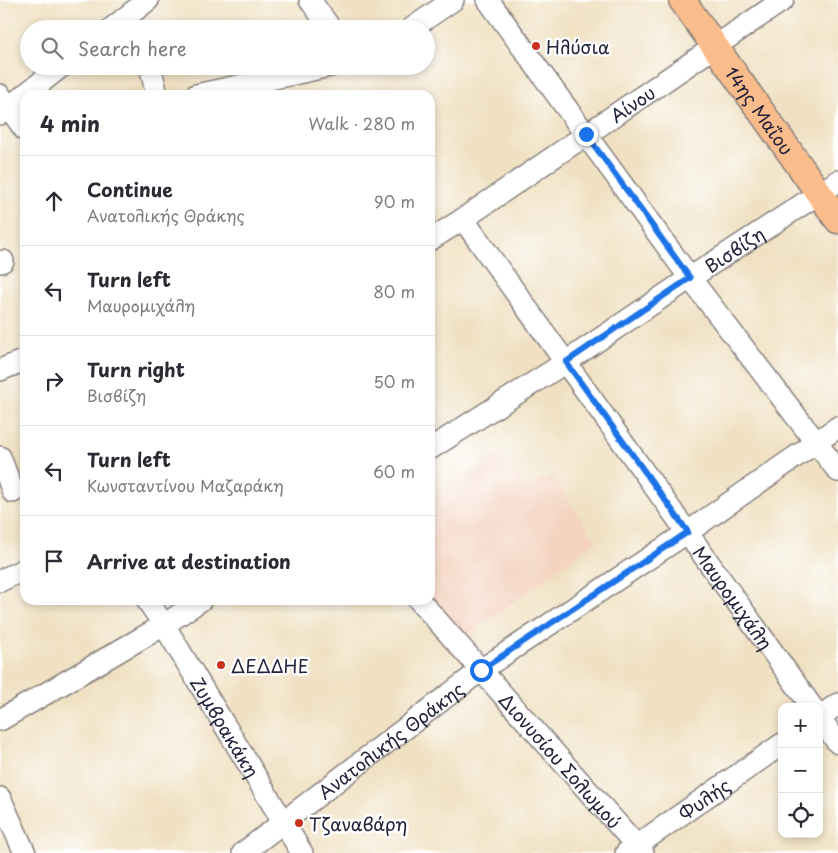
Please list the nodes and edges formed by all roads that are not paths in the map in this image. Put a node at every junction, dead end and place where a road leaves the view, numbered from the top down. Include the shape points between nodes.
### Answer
1 (310, 0) edge
2 (452, 0) edge
3 (488, 0) edge
4 (682, 0) edge
5 (783, 0) edge
6 (142, 13) edge
7 (128, 20) edge
8 (324, 20) edge
9 (424, 20) edge
10 (714, 47) junction
11 (48, 75) edge
12 (152, 75) edge
13 (288, 75) edge
14 (26, 90) edge
15 (156, 90) edge
16 (219, 90) edge
17 (20, 94) edge
18 (3, 105) edge
19 (20, 123) edge
20 (586, 134) junction
21 (828, 187) edge
22 (464, 219) junction
23 (838, 220) edge
24 (435, 237) edge
25 (690, 278) junction
26 (20, 362) edge
27 (566, 362) junction
28 (0, 370) edge
29 (838, 427) edge
30 (816, 443) junction
31 (435, 446) edge
32 (0, 457) edge
33 (838, 471) edge
34 (13, 492) dead end
35 (688, 532) junction
36 (20, 571) edge
37 (0, 580) edge
38 (150, 605) edge
39 (194, 605) edge
40 (423, 605) edge
41 (164, 625) junction
42 (481, 670) junction
43 (809, 703) edge
44 (838, 704) edge
45 (823, 714) edge
46 (0, 720) edge
47 (823, 722) edge
48 (838, 743) edge
49 (778, 747) edge
50 (0, 798) edge
51 (283, 824) junction
52 (635, 851) edge
53 (25, 853) edge
54 (243, 853) edge
55 (302, 853) edge

1 - 8 street
2 - 9 street
3 - 20 street
4 - 10 main road, 14ης Μαΐου
5 - 10 street, Αίνου
6 - 7 street
10 - 20 street, Αίνου
10 - 21 main road, 14ης Μαΐου
11 - 14 street
12 - 15 street
13 - 16 street
17 - 18 street
18 - 19 street
20 - 22 street, Αίνου
20 - 25 street
21 - 23 main road, 14ης Μαΐου
21 - 25 street, Βισβίζη
22 - 24 street, Αίνου
22 - 27 street, Μαυρομιχάλη
25 - 27 street, Βισβίζη
25 - 30 street
26 - 28 street
27 - 31 street, Βισβίζη
27 - 35 street, Μαυρομιχάλη
29 - 30 street, Ανατολικής Θράκης
30 - 33 street
30 - 35 street, Ανατολικής Θράκης
32 - 34 street
35 - 42 street, Ανατολικής Θράκης
35 - 43 street, Μαυρομιχάλη
36 - 37 street
38 - 41 street, Ζυμβρακάκη
39 - 41 street
40 - 42 street, Διονυσίου Σολωμού
41 - 46 street
41 - 51 street, Ζυμβρακάκη
42 - 51 street, Ανατολικής Θράκης
42 - 52 street, Διονυσίου Σολωμού
44 - 45 street
47 - 48 street
49 - 52 street, Φυλής
50 - 53 street
51 - 54 street, Ανατολικής Θράκης
51 - 55 street, Ζυμβρακάκη

